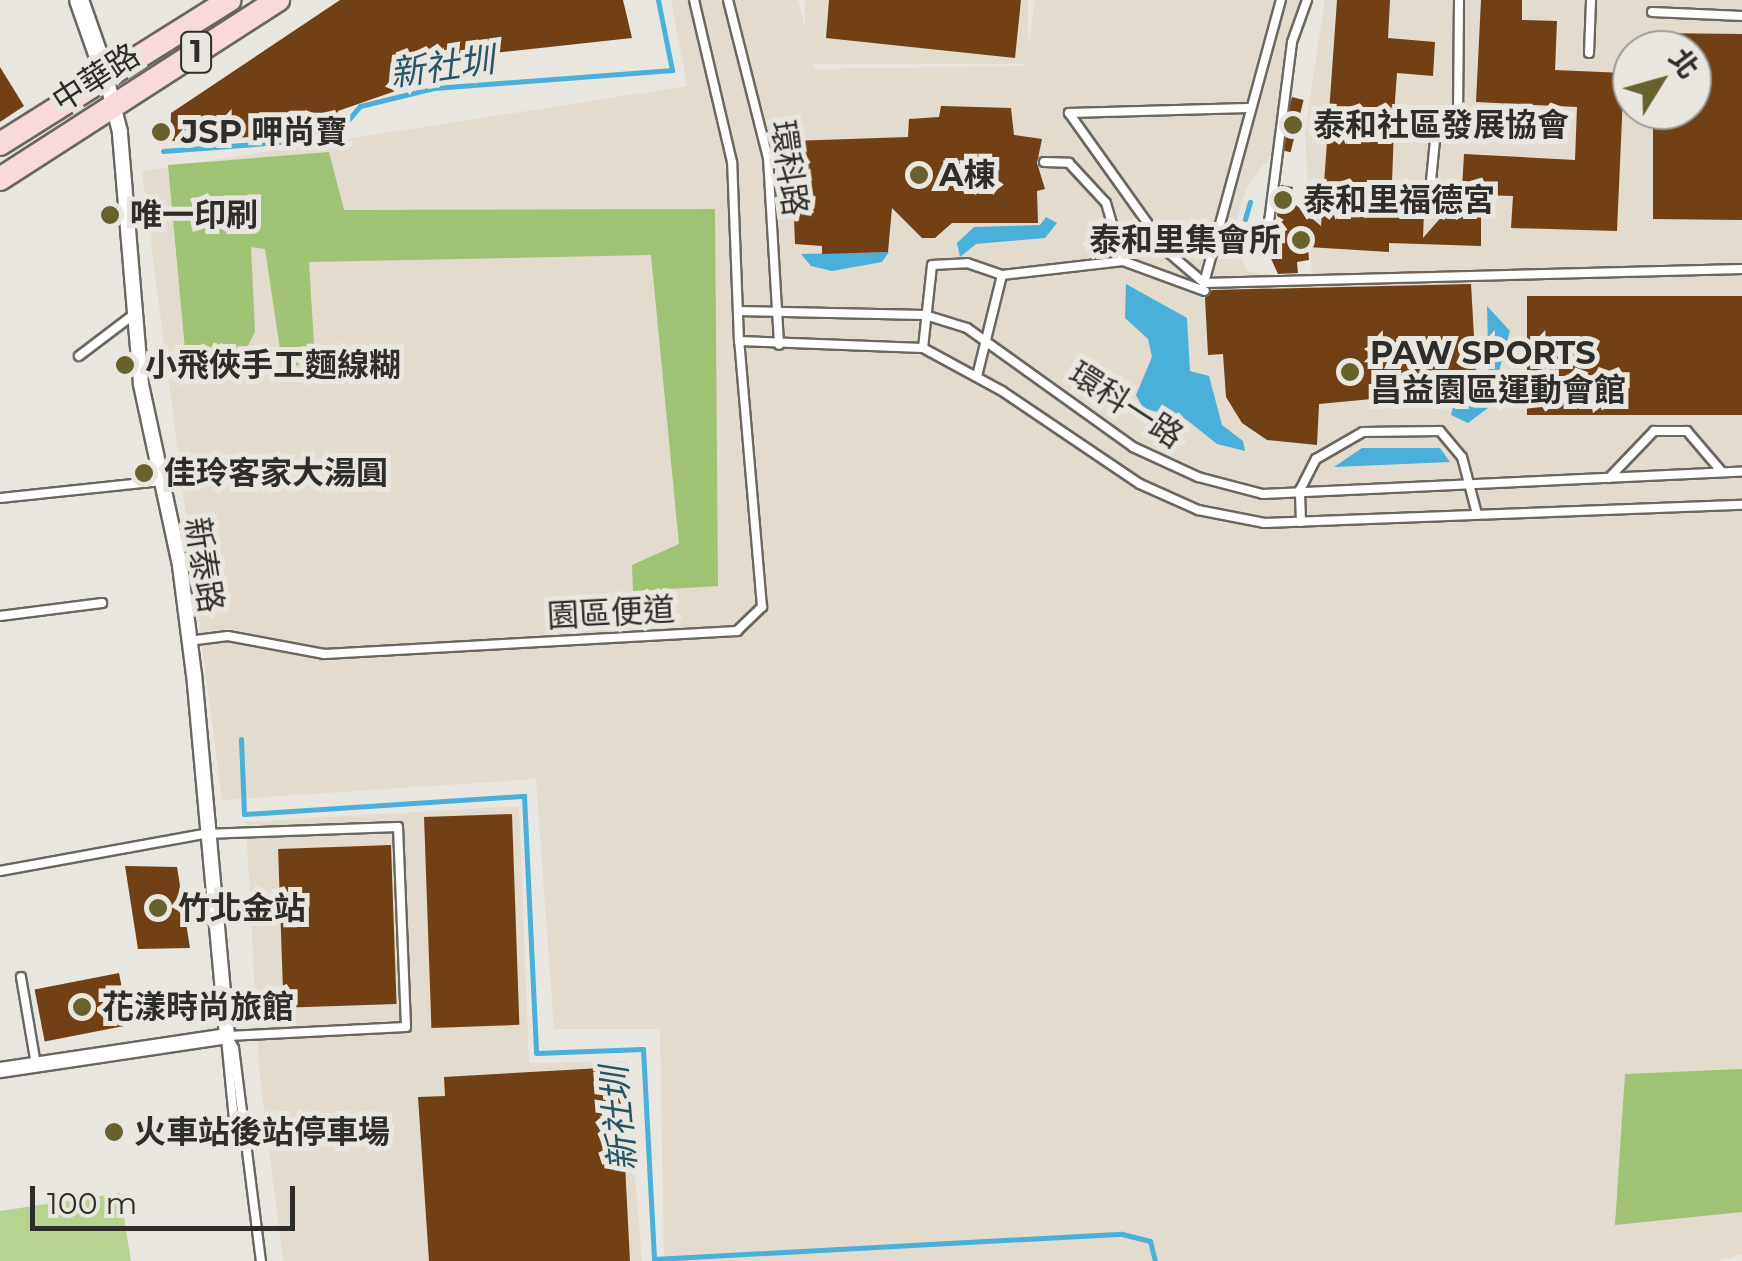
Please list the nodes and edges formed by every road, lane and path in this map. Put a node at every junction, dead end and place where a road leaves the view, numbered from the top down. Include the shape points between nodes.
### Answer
1 (78, 0) edge
2 (230, 0) edge
3 (278, 0) edge
4 (694, 0) edge
5 (728, 0) edge
6 (1280, 0) edge
7 (1307, 0) edge
8 (1459, 0) edge
9 (1591, 0) edge
10 (1652, 12) dead end
11 (1742, 16) edge
12 (1589, 53) dead end
13 (106, 77) junction
14 (114, 104) junction
15 (1248, 108) junction
16 (1458, 122) junction
17 (1558, 130) dead end
18 (0, 144) edge
19 (1044, 162) dead end
20 (0, 179) edge
21 (1430, 190) dead end
22 (1269, 222) dead end
23 (1123, 261) junction
24 (1742, 269) edge
25 (1002, 275) junction
26 (1204, 287) junction
27 (137, 312) junction
28 (738, 312) junction
29 (778, 314) junction
30 (925, 315) junction
31 (986, 340) junction
32 (739, 341) junction
33 (780, 346) junction
34 (923, 348) junction
35 (79, 356) dead end
36 (977, 376) junction
37 (1722, 472) junction
38 (1742, 472) edge
39 (1608, 478) junction
40 (162, 481) junction
41 (1473, 482) junction
42 (1300, 490) junction
43 (0, 498) edge
44 (1742, 505) edge
45 (1477, 514) junction
46 (1300, 522) junction
47 (102, 603) dead end
48 (0, 616) edge
49 (188, 641) junction
50 (204, 834) junction
51 (0, 871) edge
52 (22, 977) dead end
53 (226, 1036) junction
54 (36, 1065) junction
55 (0, 1070) edge
56 (369, 1127) dead end
57 (246, 1136) junction
58 (261, 1261) edge

1 - 13 street
2 - 13 main road, 中華路 / 1
3 - 14 main road, 中華路 / 1
4 - 28 lane, 環科路 via 732,162
5 - 29 lane, 環科路 via 768,158
6 - 15 lane
7 - 22 lane via 1289,60
8 - 16 lane
9 - 12 lane
10 - 11 lane
13 - 14 street, 新泰路
13 - 18 main road, 中華路 / 1
14 - 20 main road, 中華路 / 1
14 - 27 street, 新泰路
15 - 26 lane
15 - 26 lane via 1069,113 1168,252
16 - 17 lane
16 - 21 lane via 1436,119
19 - 23 lane via 1069,163 1106,203
23 - 25 lane
23 - 26 lane
24 - 26 lane
25 - 30 lane via 968,263 932,265
25 - 31 lane
27 - 35 lane
27 - 40 street, 新泰路 via 141,384
28 - 29 lane, 環科一路
28 - 32 lane, 環科路
29 - 30 lane, 環科一路
29 - 33 lane, 環科路
30 - 31 lane, 環科一路
30 - 34 lane
31 - 36 lane
31 - 42 lane, 環科一路 via 1134,447 1214,482 1263,494
32 - 33 lane, 環科一路
32 - 49 lane, 園區便道 via 762,607 737,632 324,654 228,636
33 - 34 lane, 環科一路
34 - 36 lane, 環科一路
36 - 46 lane, 環科一路 via 1140,484 1184,504 1265,524
37 - 38 lane, 環科一路
37 - 39 lane, 環科一路
37 - 39 lane via 1687,431 1654,432
39 - 41 lane, 環科一路
40 - 43 lane
40 - 49 street, 新泰路
41 - 42 lane, 環科一路
41 - 42 lane via 1440,431 1363,432 1316,459
41 - 45 lane
42 - 46 lane
44 - 45 lane, 環科一路
45 - 46 lane, 環科一路
47 - 48 lane
49 - 50 street, 新泰路
50 - 51 lane
50 - 53 street, 新泰路
50 - 53 lane via 398,827 406,1027
52 - 54 lane
53 - 54 street
53 - 57 lane, 新泰路 via 234,1048
54 - 55 street
56 - 57 lane
57 - 58 lane, 新泰路

